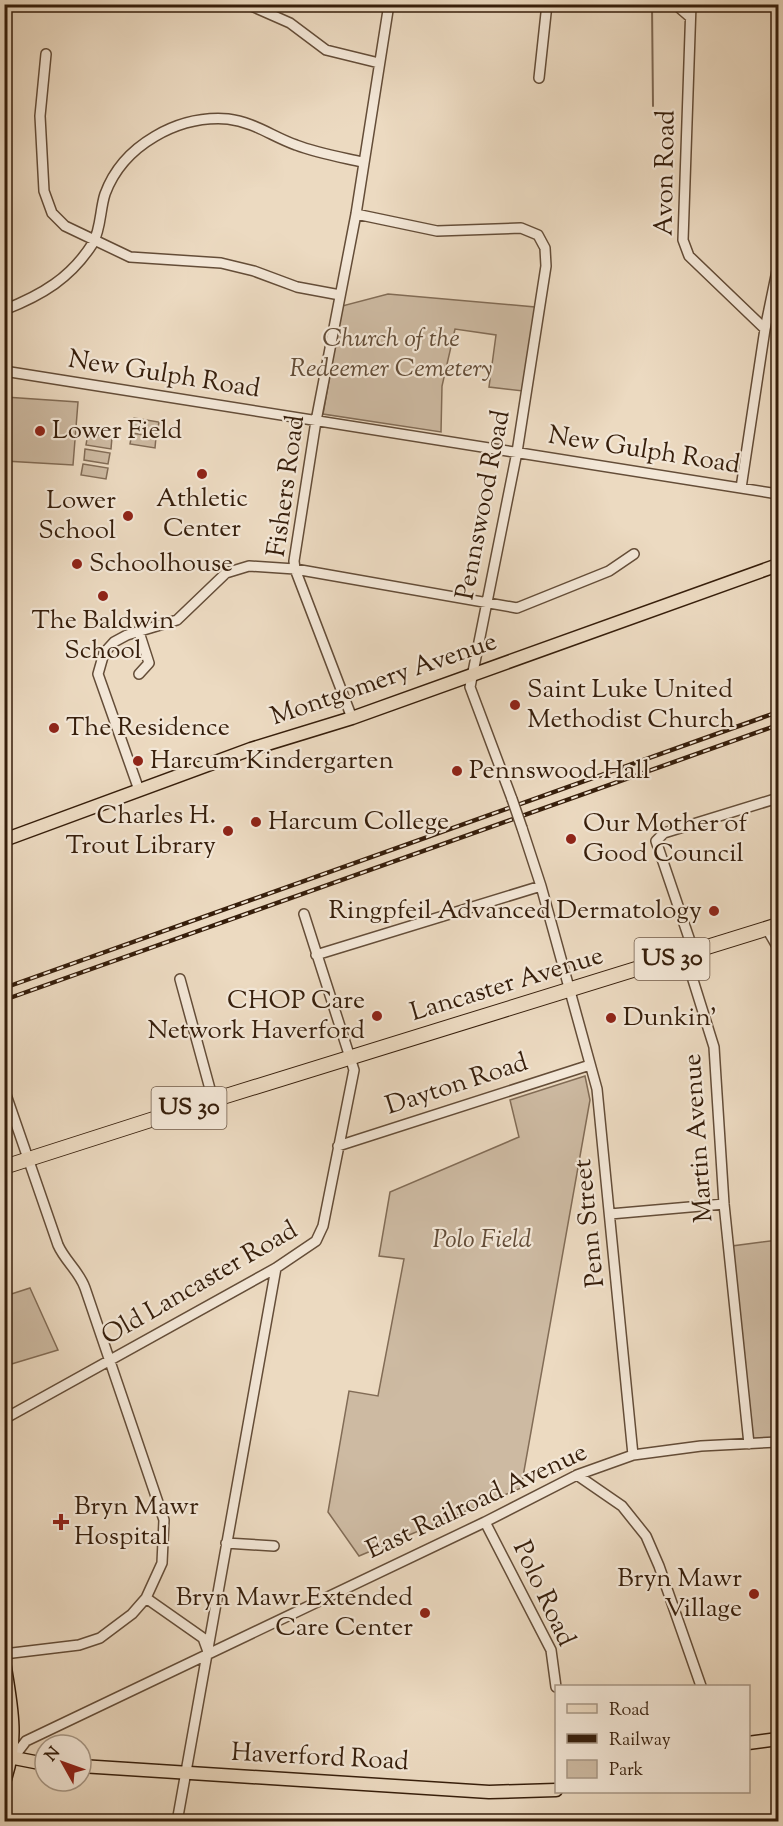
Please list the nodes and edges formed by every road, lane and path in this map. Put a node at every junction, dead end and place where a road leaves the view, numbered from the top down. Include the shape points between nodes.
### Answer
1 (247, 4) edge
2 (389, 4) edge
3 (547, 4) edge
4 (675, 4) edge
5 (691, 4) edge
6 (690, 17) junction
7 (46, 54) dead end
8 (379, 63) junction
9 (539, 78) dead end
10 (362, 162) junction
11 (356, 214) junction
12 (94, 241) junction
13 (778, 266) edge
14 (340, 295) junction
15 (4, 309) edge
16 (765, 329) junction
17 (4, 371) edge
18 (316, 421) junction
19 (517, 452) junction
20 (741, 488) junction
21 (778, 494) edge
22 (634, 554) dead end
23 (778, 565) edge
24 (295, 569) junction
25 (488, 600) junction
26 (139, 633) junction
27 (474, 673) junction
28 (139, 674) dead end
29 (352, 718) junction
30 (139, 790) junction
31 (778, 798) edge
32 (4, 840) edge
33 (542, 886) junction
34 (304, 914) dead end
35 (773, 927) edge
36 (778, 948) edge
37 (688, 954) junction
38 (316, 955) junction
39 (180, 979) dead end
40 (568, 990) junction
41 (352, 1059) junction
42 (590, 1065) junction
43 (4, 1089) edge
44 (213, 1100) junction
45 (338, 1146) junction
46 (27, 1159) junction
47 (4, 1167) edge
48 (724, 1204) junction
49 (610, 1214) junction
50 (276, 1268) junction
51 (111, 1360) junction
52 (4, 1419) edge
53 (778, 1443) edge
54 (749, 1444) junction
55 (633, 1455) junction
56 (577, 1475) junction
57 (485, 1522) junction
58 (226, 1543) junction
59 (274, 1546) dead end
60 (146, 1598) junction
61 (208, 1652) junction
62 (4, 1654) edge
63 (4, 1662) edge
64 (556, 1685) edge
65 (701, 1685) edge
66 (778, 1739) edge
67 (750, 1743) edge
68 (9, 1757) edge
69 (33, 1762) edge
70 (93, 1767) edge
71 (186, 1774) junction
72 (4, 1782) edge
73 (555, 1790) edge
74 (177, 1821) edge

1 - 8 street via 290,23 326,50
2 - 8 street, Fishers Road
3 - 9 street
4 - 6 street
5 - 6 street, Avon Road
6 - 16 street, Avon Road via 683,240 689,256
7 - 12 street via 40,116 47,202 65,226
8 - 10 street, Fishers Road
10 - 11 street, Fishers Road
10 - 12 street via 295,145 258,126 229,119 190,121 153,137 123,162 105,194
11 - 14 street, Fishers Road
11 - 19 street, Pennswood Road via 437,231 521,228 538,235 545,248 546,266
12 - 14 street via 130,257 221,263 297,287
12 - 15 street via 63,280 40,295
13 - 16 street
14 - 18 street, Fishers Road
16 - 20 street
17 - 18 street, New Gulph Road
18 - 19 street, New Gulph Road
18 - 24 street, Fishers Road
19 - 20 street, New Gulph Road
19 - 25 street, Pennswood Road
20 - 21 street, New Gulph Road
22 - 25 street via 609,571 517,608
23 - 27 main road, Montgomery Avenue
24 - 25 street
24 - 26 street via 249,566 226,573 177,620
24 - 29 street, Fishers Road
25 - 27 street, Pennswood Road
26 - 28 street via 149,663
26 - 30 street via 114,642 104,653 98,674
27 - 29 main road, Montgomery Avenue
27 - 33 street, Pennswood Road, bridge via 470,687
29 - 30 main road, Montgomery Avenue
30 - 32 main road, Montgomery Avenue
31 - 37 street, Martin Avenue via 657,837 690,941
33 - 38 street
33 - 40 street, Pennswood Road
34 - 38 street
35 - 36 street
35 - 37 highway, Lancaster Avenue / US 30
37 - 40 highway, Lancaster Avenue / US 30
37 - 48 street, Martin Avenue via 714,1047
38 - 41 street
39 - 44 street
40 - 41 highway, Lancaster Avenue / US 30
40 - 42 street, Penn Street
41 - 44 highway, US 30
41 - 45 street, Old Lancaster Road via 354,1070
42 - 45 street, Dayton Road
42 - 49 street, Penn Street via 597,1089
43 - 46 street
44 - 46 highway, US 30
45 - 50 street, Old Lancaster Road via 326,1213 316,1241
46 - 47 highway, US 30
46 - 51 street via 62,1255 80,1274
48 - 49 street
48 - 54 street, Martin Avenue
49 - 55 street, Penn Street
50 - 51 street, Old Lancaster Road
50 - 58 street
51 - 52 street, Old Lancaster Road
51 - 60 street via 164,1520 162,1563
53 - 54 street, East Railroad Avenue
54 - 55 street, East Railroad Avenue
55 - 56 street, East Railroad Avenue
56 - 57 street, East Railroad Avenue
56 - 65 street via 622,1506 646,1536
57 - 61 street, East Railroad Avenue
57 - 64 street, Polo Road via 551,1650
58 - 59 street
58 - 61 street
60 - 61 street via 203,1638
60 - 62 street via 100,1638 79,1645
61 - 68 street, East Railroad Avenue via 26,1741
61 - 71 street
63 - 68 main road via 14,1718
66 - 67 main road
68 - 69 main road
68 - 72 main road
70 - 71 main road, Haverford Road
71 - 73 main road, Haverford Road via 489,1792
71 - 74 street

